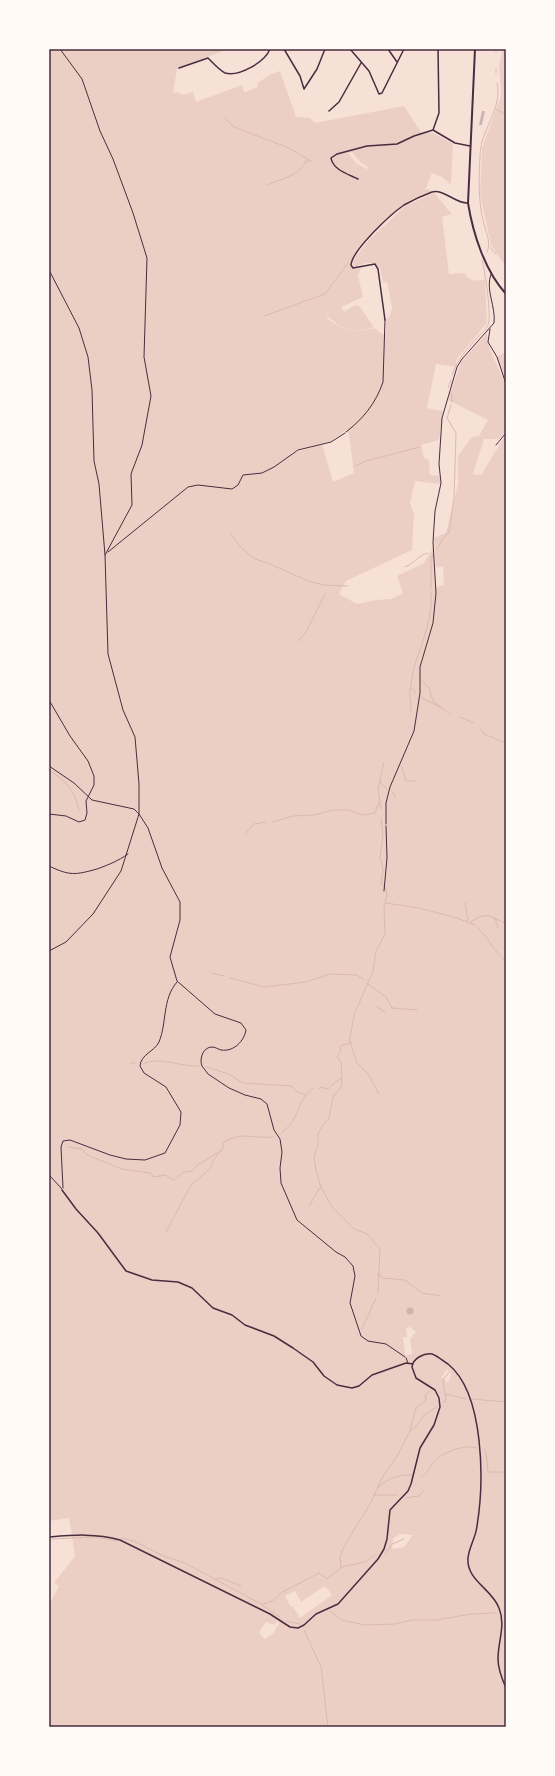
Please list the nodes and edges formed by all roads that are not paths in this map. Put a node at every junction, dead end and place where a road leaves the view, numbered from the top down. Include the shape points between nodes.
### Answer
1 (270, 49) edge
2 (284, 49) edge
3 (325, 49) edge
4 (350, 49) edge
5 (388, 49) edge
6 (404, 49) edge
7 (438, 49) edge
8 (475, 49) edge
9 (397, 62) junction
10 (361, 63) junction
11 (179, 68) dead end
12 (329, 111) dead end
13 (433, 130) junction
14 (470, 146) junction
15 (358, 179) dead end
16 (468, 203) junction
17 (492, 273) junction
18 (506, 294) edge
19 (385, 320) joint
20 (490, 328) junction
21 (506, 384) edge
22 (346, 432) road end
23 (506, 433) edge
24 (496, 445) dead end
25 (386, 824) road end
26 (49, 1175) edge
27 (62, 1190) joint
28 (406, 1358) road end
29 (408, 1363) junction
30 (412, 1364) junction
31 (49, 1537) edge
32 (506, 1688) edge

1 - 11 street via 260,63 232,74 223,72 208,58
2 - 3 street via 300,76 304,89 317,69
4 - 10 street
5 - 9 street
6 - 9 street
7 - 13 street via 439,113
8 - 14 main road
9 - 10 street via 382,93 379,94 369,71
10 - 12 street via 339,102
13 - 14 street via 453,142
13 - 15 street via 397,144 367,146 331,158 336,169
14 - 16 main road
16 - 17 main road via 473,227
16 - 19 street via 433,192 405,204 360,248 351,265 353,268 375,264 378,269
17 - 18 main road
17 - 20 lane via 489,285 494,318
19 - 22 lane via 381,388 366,413
20 - 21 lane via 488,342 497,357
20 - 25 lane via 457,367 442,418 439,464 441,484 435,511 433,542 436,593 433,623 420,667 420,693 414,731 390,787 386,803
23 - 24 lane
26 - 27 lane
27 - 29 street via 126,1271 152,1280 178,1282 192,1288 213,1308 232,1315 245,1325 274,1336 293,1348 313,1362 324,1376 337,1385 352,1388 359,1386 372,1375
28 - 29 lane
29 - 30 street
30 - 31 street via 414,1374 435,1390 440,1407 434,1425 420,1448 408,1491 390,1510 386,1544 378,1559 338,1604 316,1614 298,1628 284,1625 270,1614 120,1540 90,1535
30 - 32 street via 422,1355 432,1354 438,1357 451,1367 469,1396 481,1445 482,1464 477,1527 468,1558 470,1572 499,1607 502,1629 498,1661

